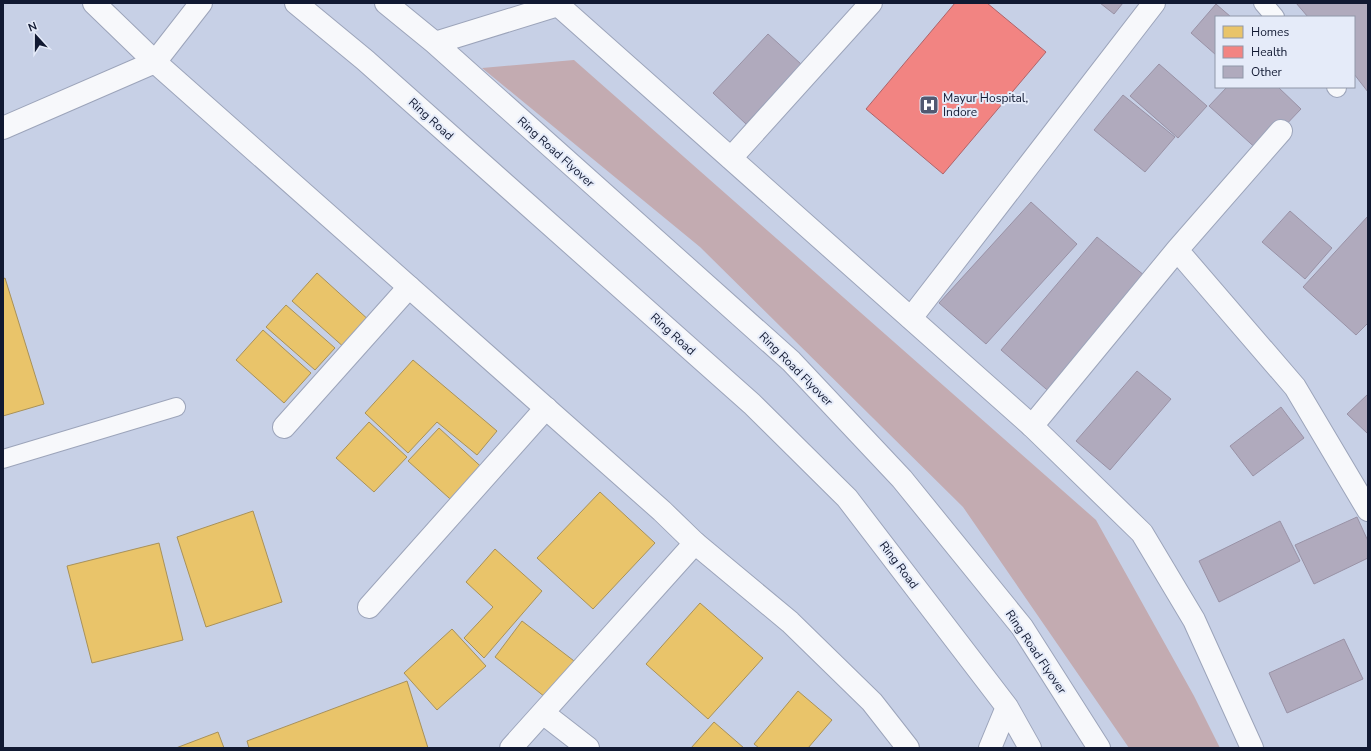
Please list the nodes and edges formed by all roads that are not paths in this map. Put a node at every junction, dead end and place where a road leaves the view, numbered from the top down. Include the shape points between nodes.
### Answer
1 (94, 3) edge
2 (201, 3) edge
3 (296, 3) edge
4 (386, 3) edge
5 (871, 3) edge
6 (1154, 3) edge
7 (1263, 3) edge
8 (557, 4) edge
9 (1274, 16) edge
10 (435, 43) junction
11 (156, 62) junction
12 (3, 128) edge
13 (1281, 131) dead end
14 (731, 158) junction
15 (1177, 250) junction
16 (409, 287) junction
17 (911, 318) junction
18 (176, 407) dead end
19 (546, 408) junction
20 (1032, 426) junction
21 (284, 427) dead end
22 (3, 459) edge
23 (1368, 510) edge
24 (695, 543) junction
25 (369, 607) dead end
26 (1007, 707) junction
27 (543, 713) junction
28 (512, 748) edge
29 (588, 748) edge
30 (908, 748) edge
31 (990, 748) edge
32 (1030, 748) edge
33 (1099, 748) edge
34 (1252, 748) edge

1 - 11 street
2 - 11 street
3 - 26 street, Ring Road via 365,60 752,404 847,498
4 - 10 street
5 - 14 street
6 - 17 street
7 - 9 lane
8 - 10 street
8 - 14 street
10 - 33 street, Ring Road Flyover via 791,361 897,473 1022,626
11 - 12 street
11 - 16 street
13 - 15 street
14 - 17 street
15 - 20 street
15 - 23 street via 1295,387
16 - 19 street
16 - 21 street
17 - 20 street
18 - 22 lane
19 - 24 street
19 - 25 street
20 - 34 street via 1142,533 1194,620
24 - 27 street
24 - 30 street via 790,622 872,702
26 - 31 street
26 - 32 street
27 - 28 street
27 - 29 street

